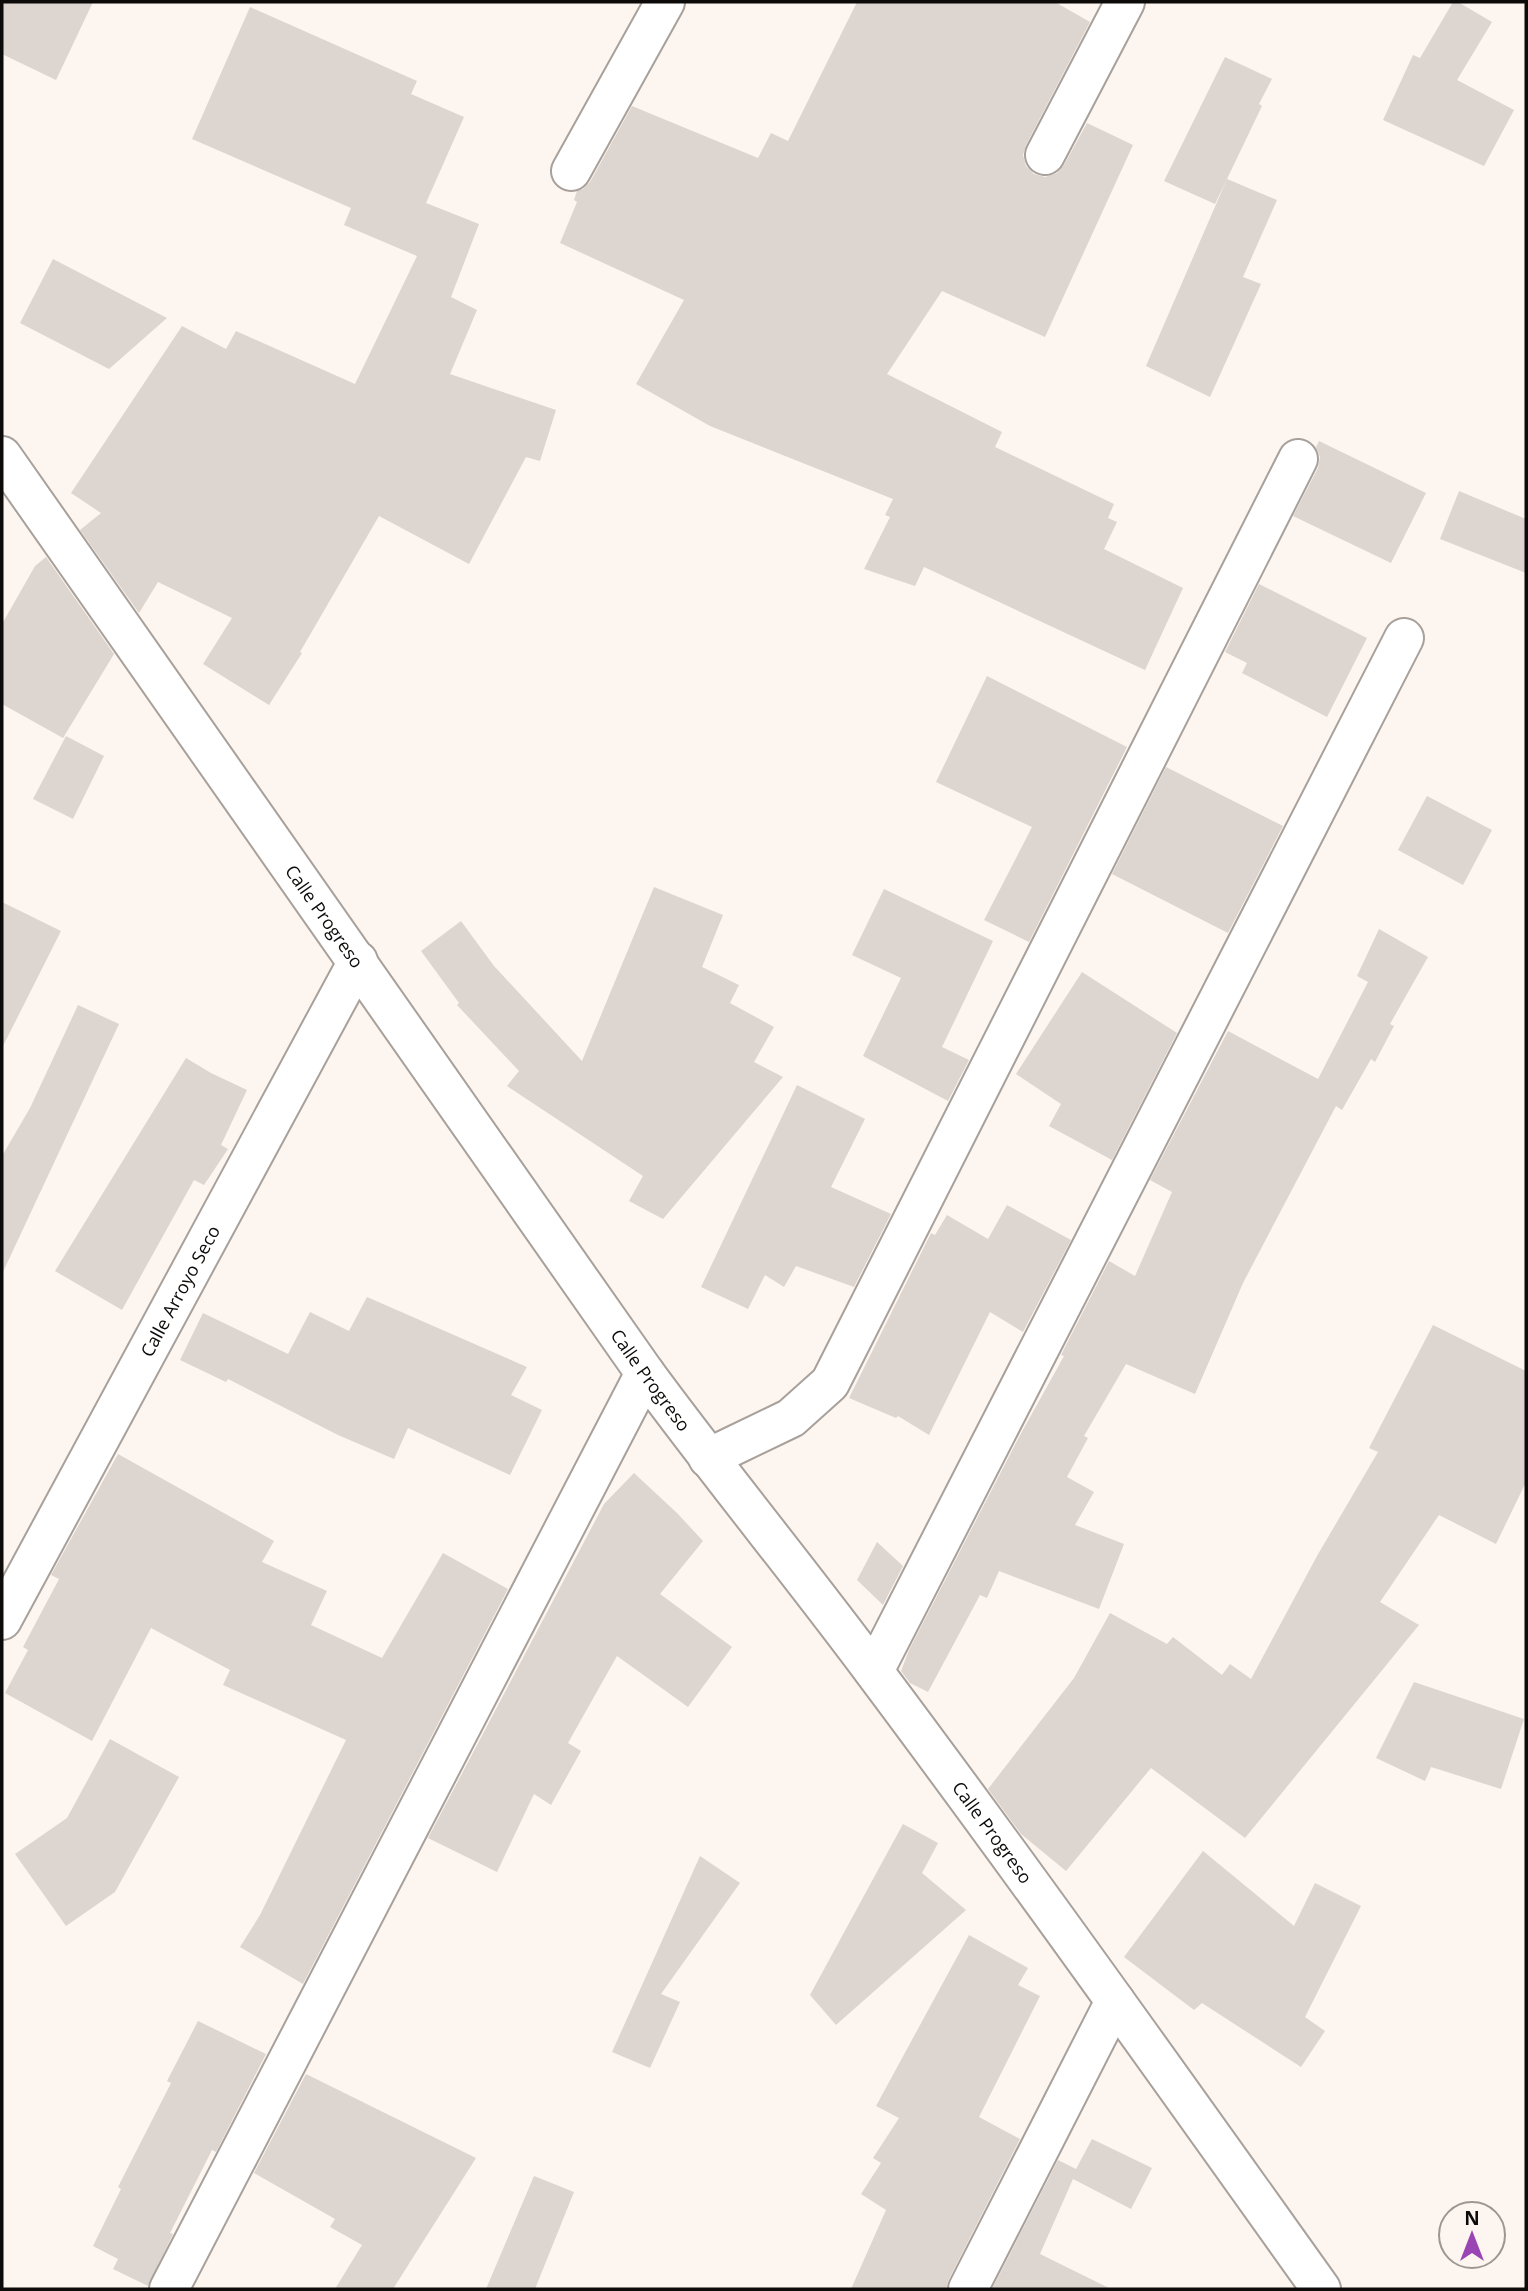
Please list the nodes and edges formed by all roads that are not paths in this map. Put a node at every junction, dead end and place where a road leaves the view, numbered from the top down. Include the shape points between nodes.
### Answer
1 (665, 2) edge
2 (1125, 2) edge
3 (1045, 155) dead end
4 (571, 171) dead end
5 (2, 456) edge
6 (1298, 459) dead end
7 (1404, 638) dead end
8 (358, 961) junction
9 (645, 1373) junction
10 (708, 1458) junction
11 (2, 1620) edge
12 (874, 1671) junction
13 (1115, 2001) junction
14 (169, 2289) edge
15 (968, 2289) edge
16 (1321, 2289) edge

1 - 4 street
2 - 3 street
5 - 8 street, Calle Progreso
6 - 10 street via 830,1383 790,1418
7 - 12 street
8 - 9 street, Calle Progreso
8 - 11 street, Calle Arroyo Seco
9 - 10 street, Calle Progreso
9 - 14 street
10 - 12 street, Calle Progreso
12 - 13 street, Calle Progreso
13 - 15 street
13 - 16 street, Calle Progreso

